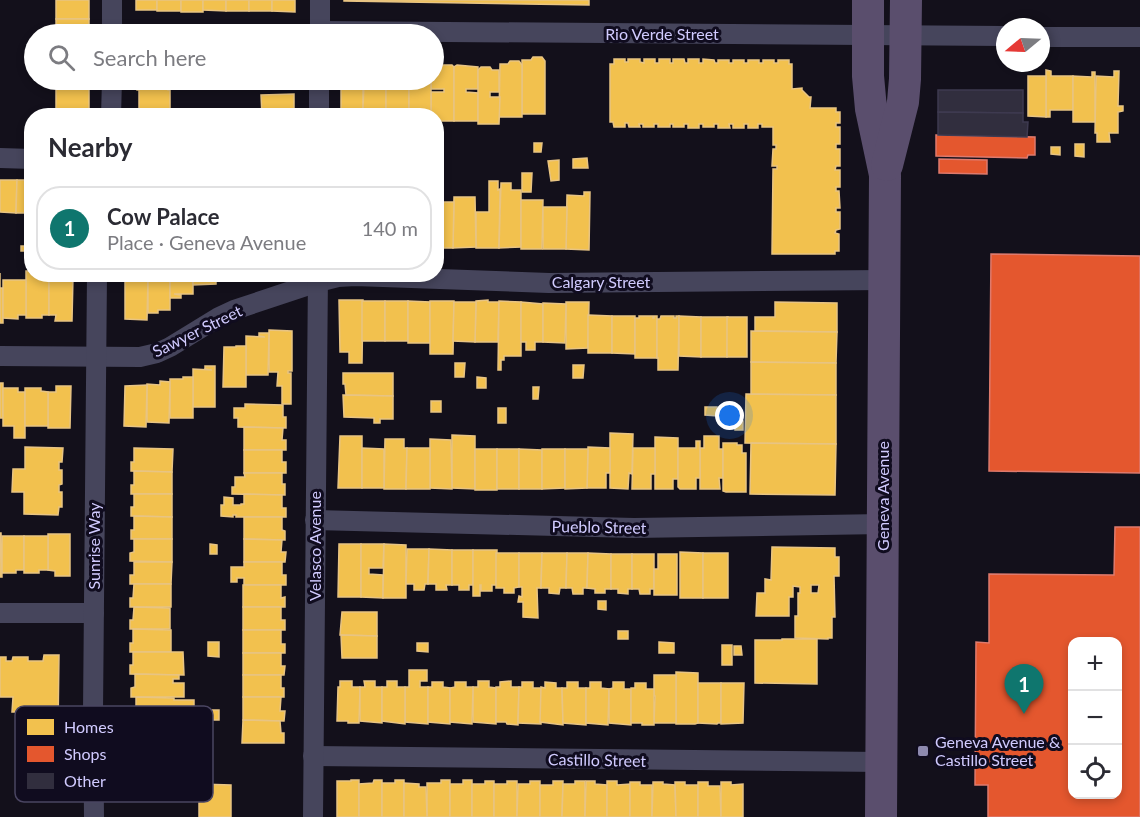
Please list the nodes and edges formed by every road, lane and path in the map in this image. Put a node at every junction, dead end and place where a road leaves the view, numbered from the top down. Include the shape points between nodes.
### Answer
1 (112, 0) edge
2 (320, 0) edge
3 (868, 0) edge
4 (906, 0) edge
5 (112, 24) edge
6 (320, 24) edge
7 (444, 34) edge
8 (868, 36) junction
9 (906, 36) junction
10 (996, 36) edge
11 (1050, 37) edge
12 (1140, 38) edge
13 (112, 90) edge
14 (319, 90) edge
15 (111, 108) edge
16 (319, 108) edge
17 (0, 158) edge
18 (24, 159) edge
19 (885, 175) junction
20 (444, 279) edge
21 (885, 280) junction
22 (97, 282) edge
23 (308, 282) edge
24 (318, 282) edge
25 (0, 356) edge
26 (96, 357) junction
27 (315, 520) junction
28 (883, 524) junction
29 (0, 613) edge
30 (94, 613) junction
31 (94, 706) edge
32 (313, 756) junction
33 (881, 762) junction
34 (313, 817) edge
35 (881, 817) edge

1 - 5 street
2 - 6 street
3 - 8 main road, Geneva Avenue
4 - 9 main road, Geneva Avenue
7 - 8 street, Rio Verde Street
8 - 9 street, Rio Verde Street
8 - 19 main road, Geneva Avenue via 872,109
9 - 10 street, Rio Verde Street
9 - 19 main road, Geneva Avenue via 903,102
11 - 12 street
13 - 15 street
14 - 16 street
17 - 18 street
19 - 21 main road, Geneva Avenue
20 - 21 street, Calgary Street via 549,283
21 - 28 main road, Geneva Avenue
22 - 26 street, Sunrise Way
23 - 26 street, Sawyer Street via 219,317 157,353
24 - 27 street, Velasco Avenue
25 - 26 street, Sawyer Street
26 - 30 street, Sunrise Way
27 - 28 street, Pueblo Street via 634,528
27 - 32 street, Velasco Avenue
28 - 33 main road, Geneva Avenue
29 - 30 street
30 - 31 street, Sunrise Way
32 - 33 street, Castillo Street
32 - 34 street, Velasco Avenue
33 - 35 main road, Geneva Avenue

